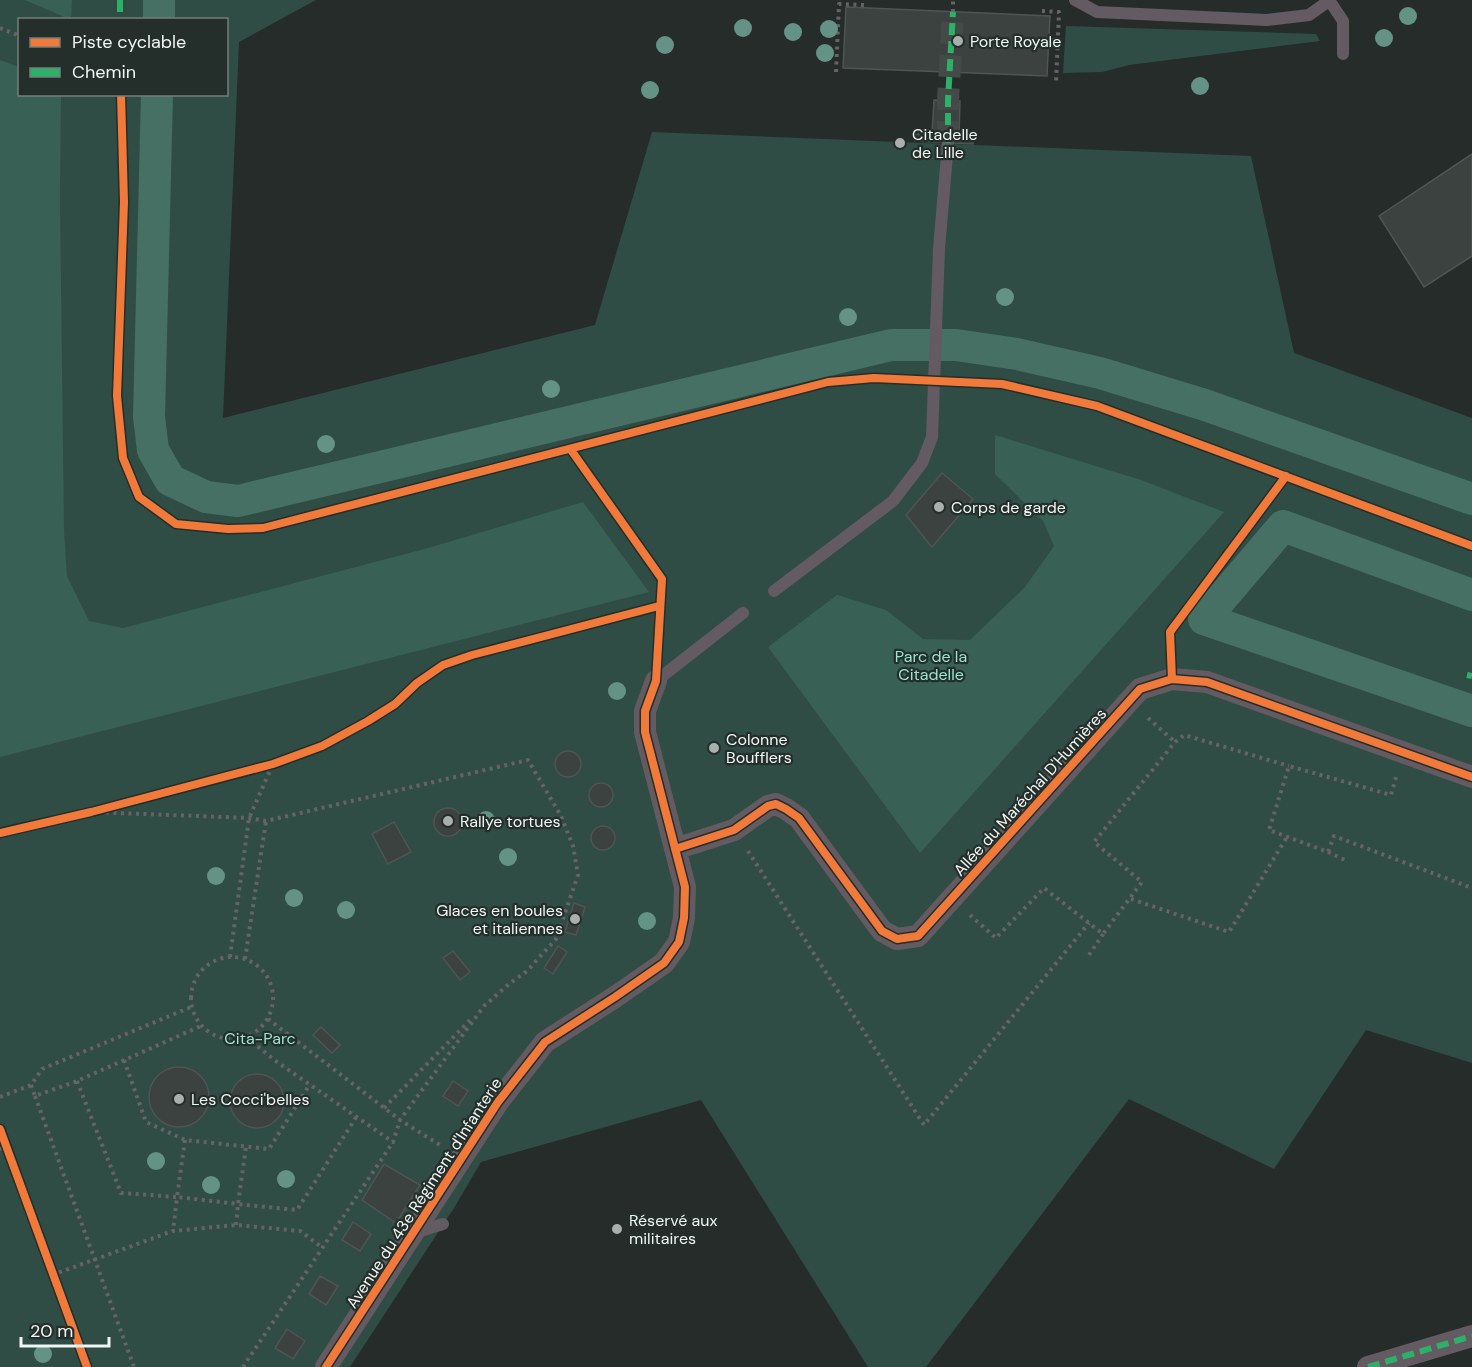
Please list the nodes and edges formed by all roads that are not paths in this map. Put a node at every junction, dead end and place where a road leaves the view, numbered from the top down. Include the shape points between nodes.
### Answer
1 (1075, 0) edge
2 (1330, 0) edge
3 (1343, 54) dead end
4 (948, 143) tunnel mouth
5 (774, 591) dead end
6 (743, 613) dead end
7 (656, 681) joint
8 (1472, 777) edge
9 (675, 849) junction
10 (443, 1224) dead end
11 (413, 1234) junction
12 (1472, 1336) edge
13 (326, 1367) edge
14 (1368, 1367) edge

1 - 2 lane via 1097,12 1267,20 1309,15
2 - 3 lane via 1343,21
4 - 5 lane via 939,249 932,437 922,463 893,501
6 - 7 lane, Avenue du 43e Régiment d'Infanterie
7 - 9 street, Avenue du 43e Régiment d'Infanterie via 645,711 645,732
8 - 9 street, Allée du Maréchal D'Humières via 1206,682 1172,679 1140,689 918,936 897,939 882,931 799,818 776,804 734,830
9 - 11 street, Avenue du 43e Régiment d'Infanterie via 685,887 679,942 664,963 544,1042 498,1102
10 - 11 lane
11 - 13 street, Avenue du 43e Régiment d'Infanterie
12 - 14 street

